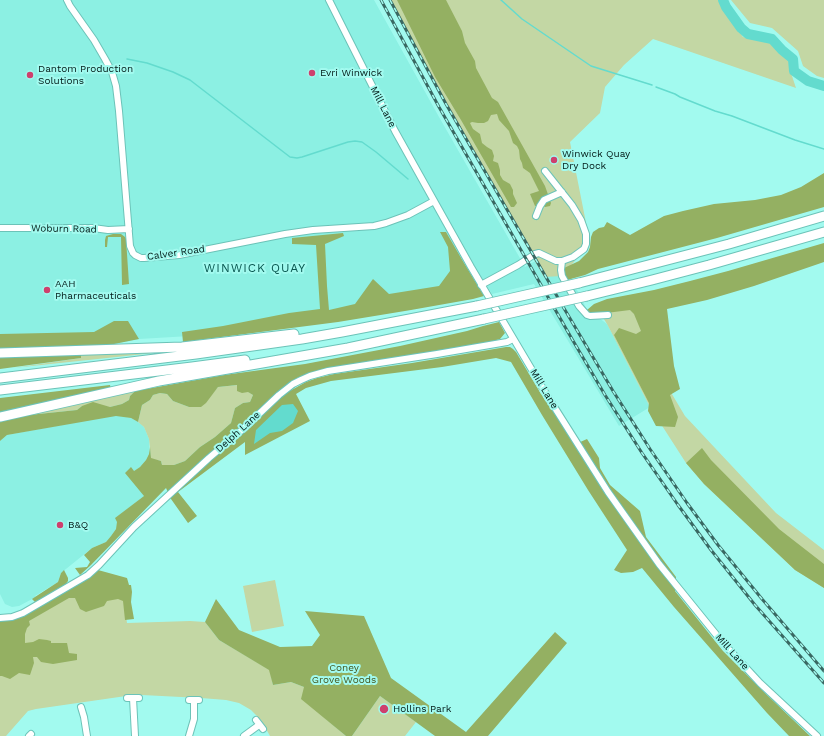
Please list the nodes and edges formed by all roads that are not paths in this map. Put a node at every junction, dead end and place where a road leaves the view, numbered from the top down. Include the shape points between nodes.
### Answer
1 (67, 0) edge
2 (329, 0) edge
3 (545, 171) dead end
4 (562, 192) junction
5 (434, 201) junction
6 (536, 216) dead end
7 (824, 216) edge
8 (0, 228) edge
9 (129, 229) junction
10 (824, 232) edge
11 (562, 261) junction
12 (482, 285) junction
13 (608, 315) dead end
14 (417, 317) junction
15 (422, 331) junction
16 (514, 339) junction
17 (0, 353) edge
18 (0, 378) edge
19 (0, 390) edge
20 (0, 417) edge
21 (0, 614) edge
22 (7, 617) junction
23 (0, 618) edge
24 (133, 698) dead end
25 (194, 700) dead end
26 (81, 707) dead end
27 (259, 725) dead end
28 (87, 736) edge
29 (135, 736) edge
30 (188, 736) edge
31 (244, 736) edge
32 (817, 736) edge

1 - 9 street, Calver Road via 105,59 116,86
2 - 5 street, Mill Lane via 395,131
3 - 4 street
4 - 6 street via 544,200
4 - 11 street via 581,220 586,238 584,249
5 - 9 street, Calver Road via 408,215 374,226 284,234 179,255 144,258 138,256 133,253 130,246
5 - 12 street, Mill Lane
7 - 14 highway, bridge via 579,283
8 - 9 street, Woburn Road
10 - 15 highway, bridge via 587,296
11 - 12 street via 535,254
11 - 13 street via 562,276 587,315
12 - 16 street, Mill Lane
14 - 17 highway via 182,347
14 - 18 highway via 302,339
15 - 19 highway via 308,351
15 - 20 highway via 348,348 159,381
16 - 22 street, Delph Lane via 328,371 300,380 279,395 209,458 134,527 88,575 23,613
16 - 32 street, Mill Lane via 604,486 659,564 738,660
21 - 22 street
22 - 23 street, Delph Lane
24 - 29 street
25 - 30 street via 194,719
26 - 28 street
27 - 31 street

